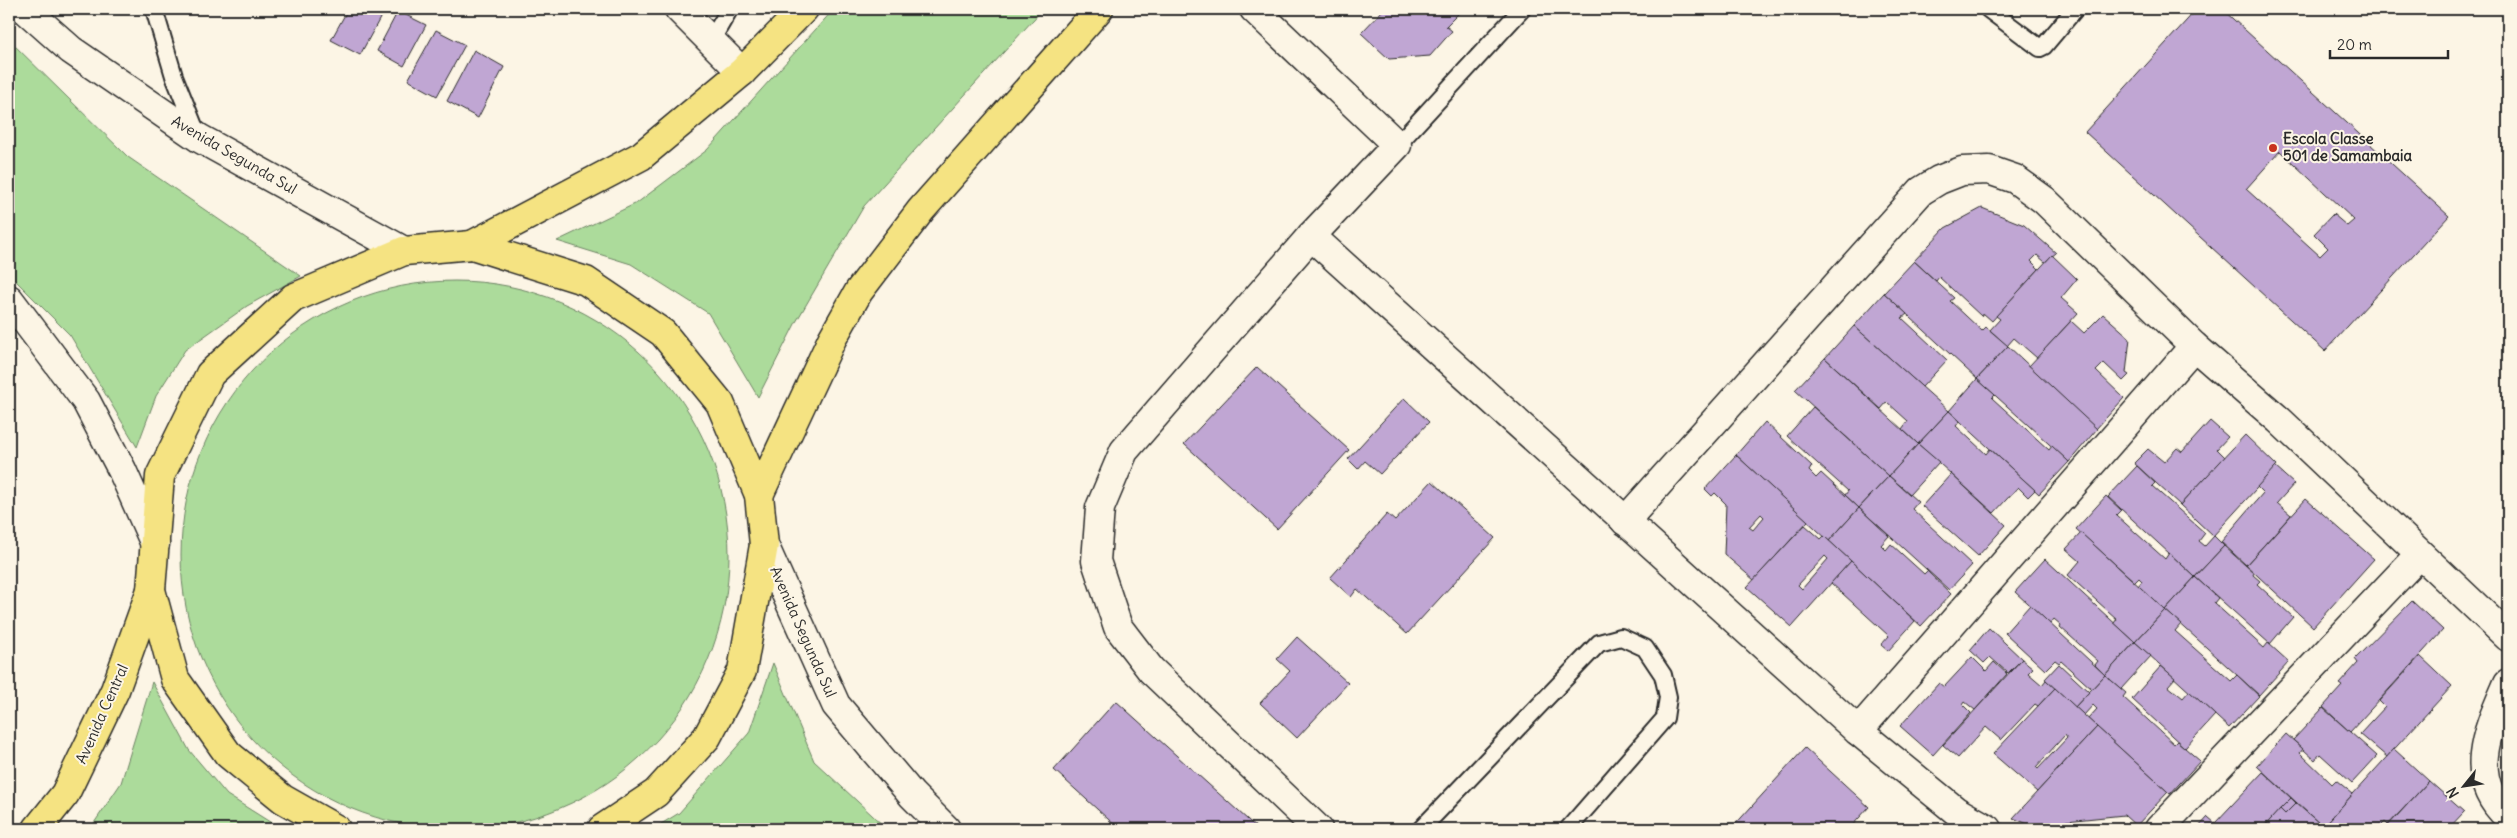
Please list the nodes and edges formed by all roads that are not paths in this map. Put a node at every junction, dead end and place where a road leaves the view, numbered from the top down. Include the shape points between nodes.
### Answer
1 (25, 9) edge
2 (154, 9) edge
3 (678, 9) edge
4 (804, 9) edge
5 (1099, 9) edge
6 (1254, 9) edge
7 (1522, 9) edge
8 (1988, 9) edge
9 (2075, 9) edge
10 (729, 10) dead end
11 (711, 41) junction
12 (742, 72) junction
13 (199, 138) junction
14 (1397, 145) junction
15 (1311, 236) junction
16 (472, 245) junction
17 (404, 251) junction
18 (9, 299) edge
19 (2194, 346) junction
20 (758, 495) junction
21 (1625, 520) junction
22 (155, 544) junction
23 (764, 545) junction
24 (2419, 555) junction
25 (151, 590) junction
26 (2508, 637) edge
27 (2508, 683) edge
28 (1858, 731) junction
29 (2508, 817) edge
30 (37, 829) edge
31 (336, 829) edge
32 (602, 829) edge
33 (946, 829) edge
34 (1318, 829) edge
35 (1421, 829) edge
36 (1568, 829) edge
37 (1988, 829) edge
38 (2159, 829) edge

1 - 13 street, Avenida Segunda Sul via 71,50
2 - 13 lane via 174,76
3 - 11 street
4 - 12 main road
5 - 20 main road via 921,210 859,291 832,339
6 - 14 street
7 - 14 lane
8 - 9 lane via 2040,48
10 - 11 lane
11 - 12 street
12 - 16 main road via 641,156
13 - 17 street, Avenida Segunda Sul
14 - 15 street
15 - 21 street
15 - 34 street via 1124,451 1100,508 1096,561 1118,627 1150,670
16 - 17 main road
16 - 20 main road via 586,281 663,332 720,403
17 - 22 main road via 293,298 210,374 160,476
18 - 22 street via 86,401
19 - 21 street via 2044,200 2015,179 1989,170 1962,171 1921,191
19 - 24 street via 2279,420
19 - 28 street
20 - 23 main road
21 - 28 street
22 - 25 main road
23 - 32 main road via 742,671 707,737 656,793
23 - 33 street, Avenida Segunda Sul via 836,705 912,795
24 - 26 street
24 - 38 street
25 - 30 main road, Avenida Central via 115,690 65,794
25 - 31 main road via 175,679 228,754 283,799
27 - 29 street via 2488,730 2483,760 2487,784
28 - 37 street via 1956,811
35 - 36 lane via 1599,643 1621,637 1645,648 1663,675 1668,697 1665,718

